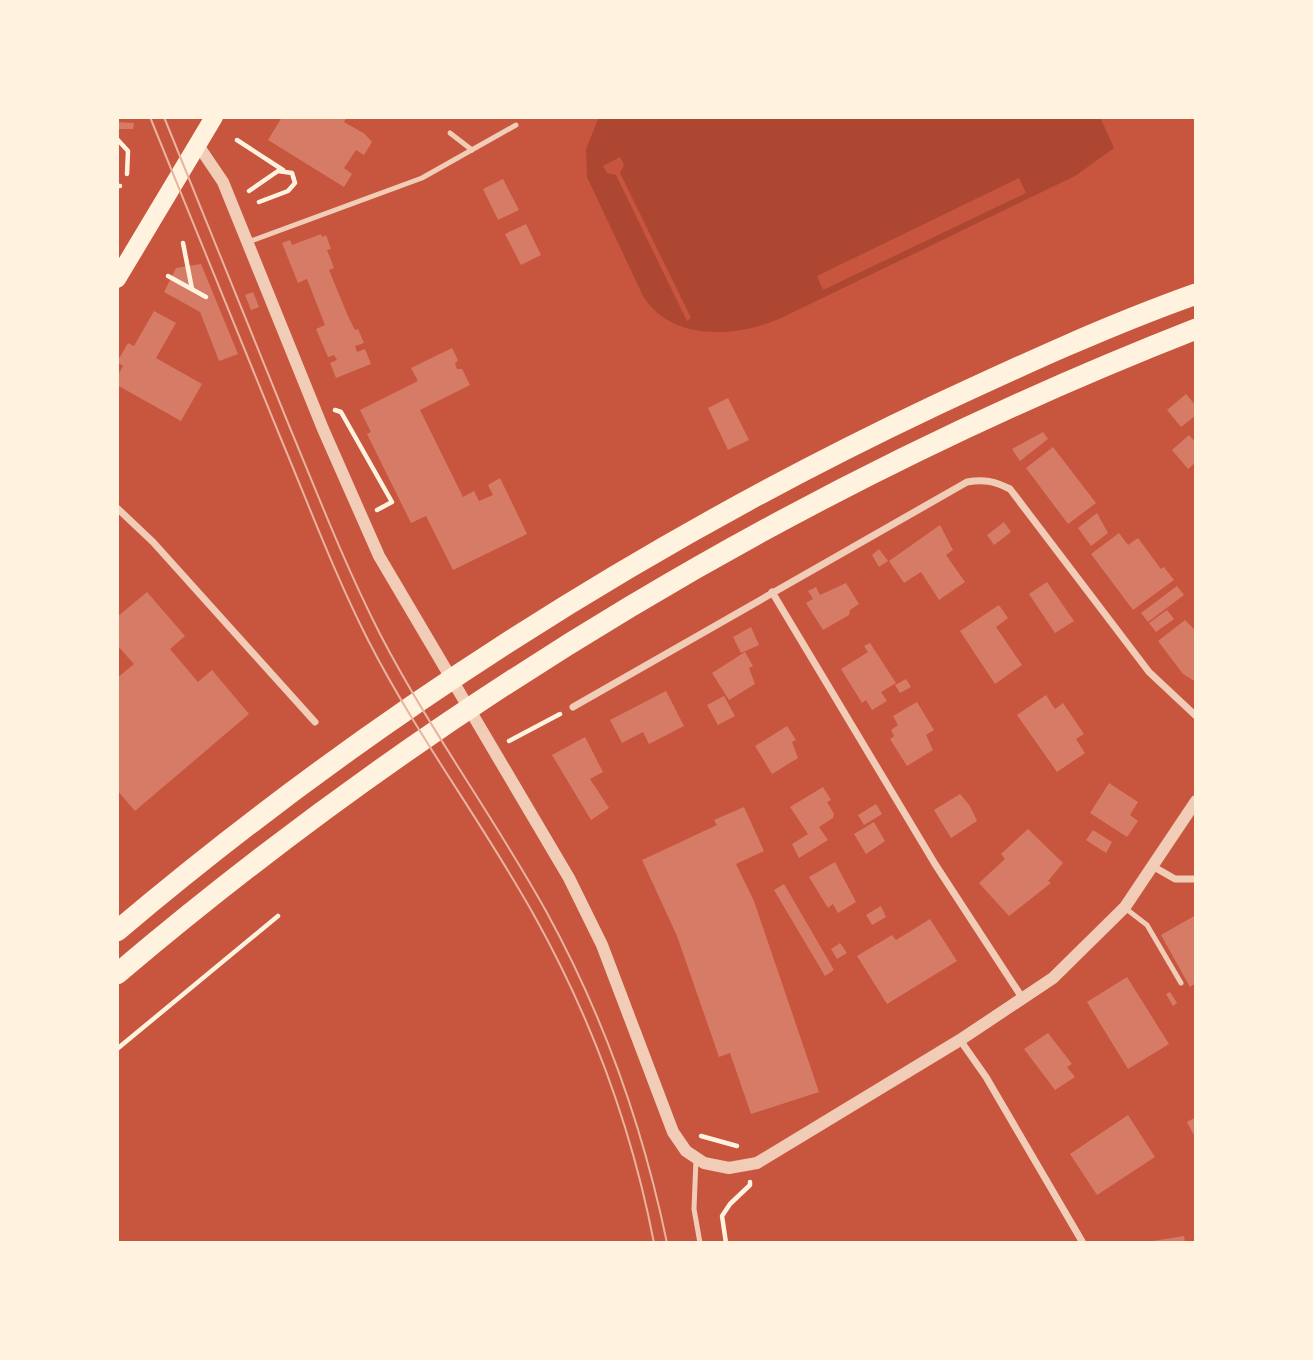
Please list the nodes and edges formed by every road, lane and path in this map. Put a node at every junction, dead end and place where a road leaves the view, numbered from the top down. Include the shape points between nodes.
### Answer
1 (214, 117) edge
2 (516, 125) dead end
3 (450, 133) dead end
4 (117, 139) edge
5 (237, 140) dead end
6 (198, 145) junction
7 (472, 149) junction
8 (282, 170) junction
9 (127, 174) dead end
10 (248, 191) dead end
11 (259, 202) dead end
12 (248, 242) junction
13 (183, 243) dead end
14 (120, 268) edge
15 (169, 276) dead end
16 (192, 289) junction
17 (1196, 294) edge
18 (206, 297) dead end
19 (1196, 329) edge
20 (334, 410) dead end
21 (117, 508) edge
22 (377, 510) dead end
23 (772, 592) junction
24 (573, 707) joint
25 (1196, 716) edge
26 (315, 722) dead end
27 (503, 744) dead end
28 (1196, 801) edge
29 (1154, 867) junction
30 (1196, 879) edge
31 (1125, 907) junction
32 (278, 916) dead end
33 (117, 931) edge
34 (117, 974) edge
35 (1181, 983) dead end
36 (1024, 999) junction
37 (961, 1040) junction
38 (117, 1049) edge
39 (696, 1159) junction
40 (700, 1243) edge
41 (1083, 1243) edge

1 - 6 main road
2 - 7 lane
3 - 7 lane
4 - 9 path via 128,151
5 - 8 path
6 - 12 street via 223,182
6 - 14 main road
7 - 12 lane via 422,178
8 - 10 path
8 - 11 path via 292,173 292,187
12 - 39 street via 379,556 569,878 621,990 667,1119 680,1143
13 - 16 path
15 - 16 path
16 - 18 path
17 - 33 highway via 1043,355 851,447 668,546 474,666 344,755
19 - 34 highway via 1056,386 816,502 605,621 376,773 234,878
20 - 22 path via 341,412 393,502
21 - 26 street
23 - 24 street
23 - 25 street via 967,482 993,480 1010,489 1149,672
23 - 36 street via 935,863
24 - 27 path
28 - 29 street
29 - 30 street via 1175,879
29 - 31 street
31 - 35 lane via 1147,925
31 - 36 street via 1070,963
32 - 38 path
36 - 37 street
37 - 39 street via 757,1163 729,1168
37 - 41 street
39 - 40 lane via 694,1209

